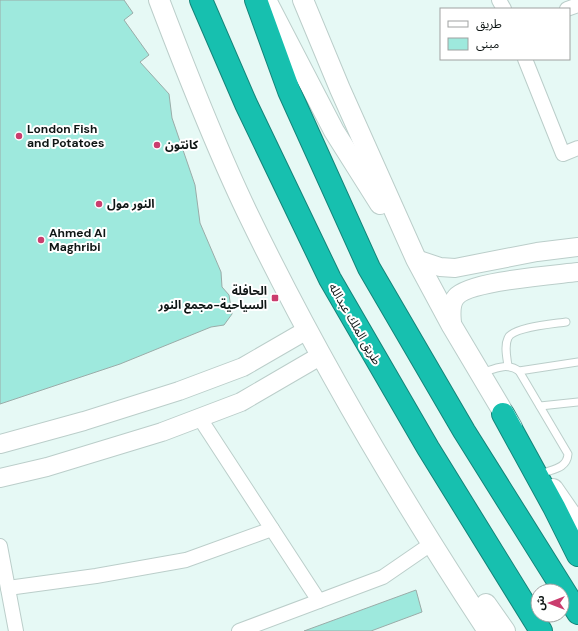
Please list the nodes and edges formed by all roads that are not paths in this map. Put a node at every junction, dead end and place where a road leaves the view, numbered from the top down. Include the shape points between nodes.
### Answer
1 (159, 0) edge
2 (201, 0) edge
3 (256, 0) edge
4 (266, 0) edge
5 (304, 0) edge
6 (525, 60) edge
7 (578, 148) edge
8 (578, 246) edge
9 (543, 251) junction
10 (416, 259) junction
11 (578, 272) edge
12 (546, 277) junction
13 (566, 322) dead end
14 (452, 326) junction
15 (307, 330) junction
16 (320, 356) junction
17 (578, 362) edge
18 (508, 366) junction
19 (519, 372) junction
20 (479, 374) junction
21 (578, 402) edge
22 (540, 406) junction
23 (503, 414) junction
24 (199, 418) junction
25 (0, 444) edge
26 (543, 473) junction
27 (0, 478) edge
28 (575, 516) edge
29 (272, 529) junction
30 (431, 544) junction
31 (0, 546) edge
32 (578, 555) edge
33 (8, 588) junction
34 (319, 601) junction
35 (578, 613) edge
36 (16, 631) edge
37 (239, 631) edge
38 (488, 631) edge
39 (505, 631) edge
40 (541, 631) edge

1 - 15 main road via 187,74 246,210
2 - 40 highway, طريق الملك عبدالله via 246,104 330,279 428,448
3 - 35 highway via 289,91 369,268 464,431
4 - 10 main road via 334,131
5 - 10 main road via 340,90
6 - 7 street via 563,154
8 - 9 street
9 - 10 street via 455,268 440,267
9 - 12 street
10 - 14 main road
11 - 12 street
12 - 14 street via 474,286 456,296 451,304
13 - 18 lane via 514,331 508,339 506,350
14 - 20 main road
15 - 16 main road
15 - 25 street via 243,367 84,421
16 - 24 street via 240,402
16 - 30 main road
17 - 19 lane
18 - 19 lane
18 - 20 lane
19 - 22 lane
20 - 23 main road
21 - 22 lane
22 - 26 lane via 568,454 568,461 564,465
23 - 26 main road
23 - 32 highway
24 - 27 street via 47,467
24 - 29 street
26 - 28 main road
29 - 33 street via 186,560
29 - 34 street
30 - 34 street via 383,577
30 - 38 main road
30 - 39 main road via 467,577
31 - 33 street
33 - 36 street
34 - 37 street

